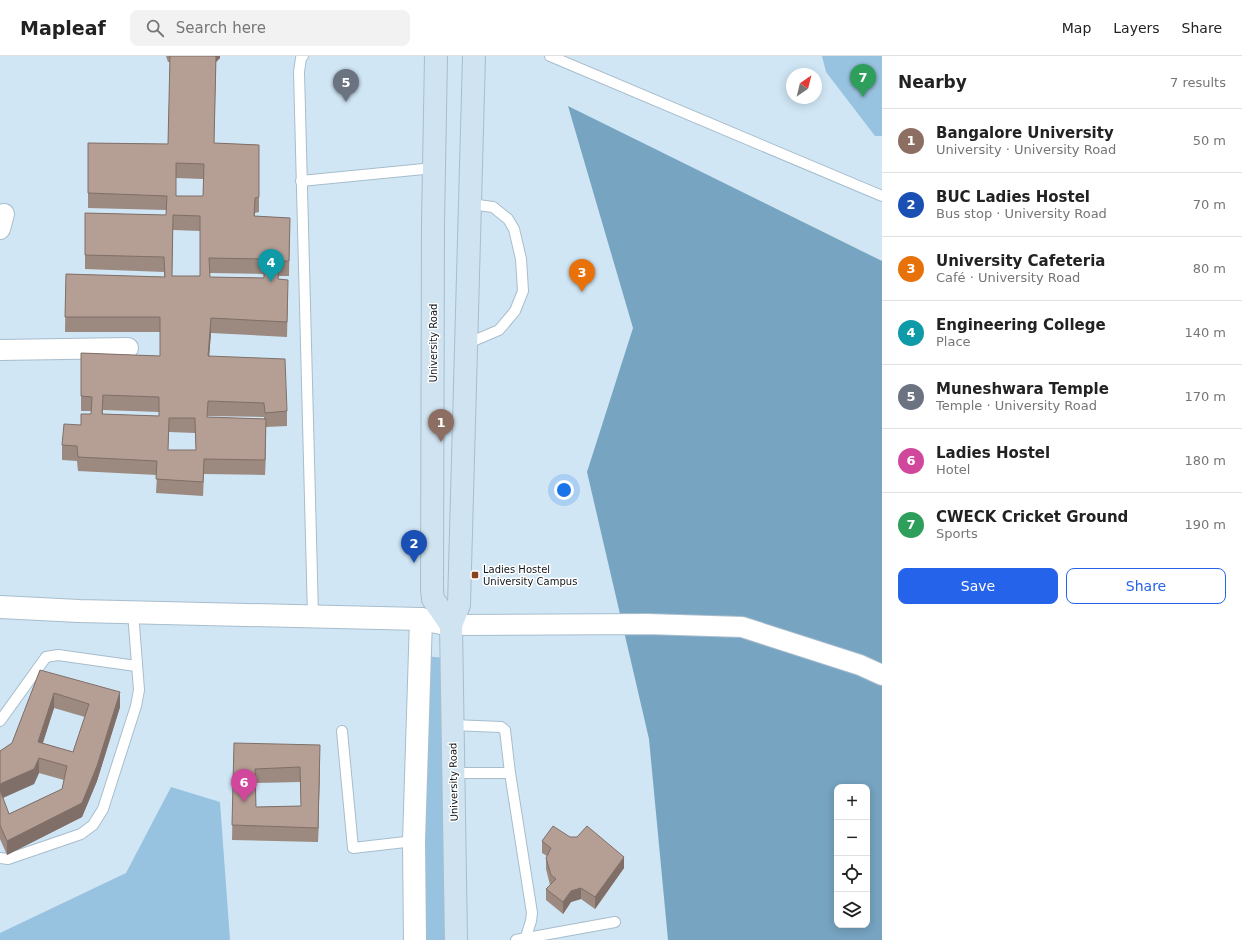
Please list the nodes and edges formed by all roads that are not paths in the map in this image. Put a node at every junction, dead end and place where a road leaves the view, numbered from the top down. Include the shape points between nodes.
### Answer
1 (304, 56) edge
2 (436, 56) edge
3 (474, 56) edge
4 (550, 56) edge
5 (434, 168) junction
6 (302, 181) junction
7 (882, 196) edge
8 (470, 204) junction
9 (466, 344) junction
10 (128, 348) dead end
11 (0, 350) edge
12 (0, 607) edge
13 (133, 612) junction
14 (313, 616) junction
15 (421, 618) junction
16 (451, 625) junction
17 (136, 666) junction
18 (882, 675) edge
19 (0, 721) edge
20 (452, 725) junction
21 (342, 731) dead end
22 (453, 773) junction
23 (510, 773) junction
24 (414, 841) junction
25 (0, 858) edge
26 (615, 922) dead end
27 (415, 940) edge
28 (456, 940) edge
29 (522, 940) edge

1 - 6 lane via 299,72
2 - 5 main road, University Road
3 - 8 main road, University Road
4 - 7 lane
5 - 6 lane
5 - 16 main road, University Road via 433,599
6 - 14 lane
8 - 9 main road, University Road
8 - 9 lane via 493,208 508,219 514,229 519,252 523,291 515,311 499,330
9 - 16 main road, University Road via 460,605
10 - 11 street
12 - 13 street
13 - 14 street
13 - 17 lane
14 - 15 street
15 - 16 street
15 - 24 street
16 - 18 street via 647,624 742,627 860,665
16 - 20 main road, University Road
17 - 19 lane via 58,655 46,657
17 - 25 lane via 139,690 136,706 103,809 94,825 81,834 8,859
20 - 22 main road, University Road
20 - 23 lane via 501,727 505,730
21 - 24 lane via 354,848
22 - 23 lane
22 - 28 main road, University Road
23 - 29 lane via 532,913
24 - 27 street
26 - 29 lane

